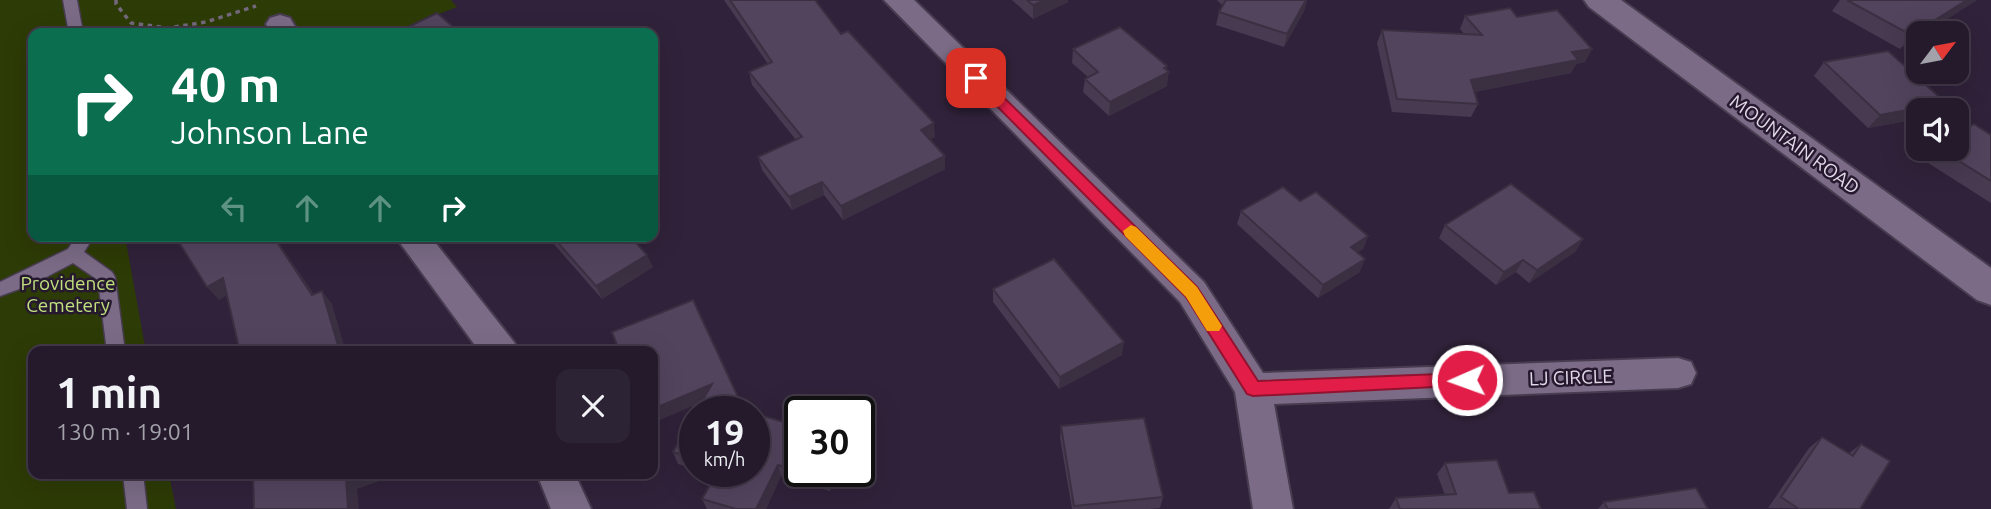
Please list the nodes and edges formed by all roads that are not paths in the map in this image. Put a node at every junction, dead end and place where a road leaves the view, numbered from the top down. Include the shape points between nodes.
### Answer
1 (71, 0) edge
2 (898, 0) edge
3 (1600, 0) edge
4 (75, 28) edge
5 (82, 242) edge
6 (416, 242) edge
7 (74, 254) junction
8 (0, 289) edge
9 (1991, 289) edge
10 (115, 346) edge
11 (495, 346) edge
12 (1678, 373) dead end
13 (1253, 389) junction
14 (134, 479) edge
15 (558, 479) edge
16 (137, 509) edge
17 (571, 509) edge
18 (1273, 509) edge

1 - 4 lane
2 - 13 street via 1192,292
3 - 9 street, MOUNTAIN ROAD
5 - 7 lane
6 - 11 street
7 - 8 lane
7 - 10 lane via 106,277
12 - 13 street, LJ CIRCLE
13 - 18 street
14 - 16 lane
15 - 17 street

